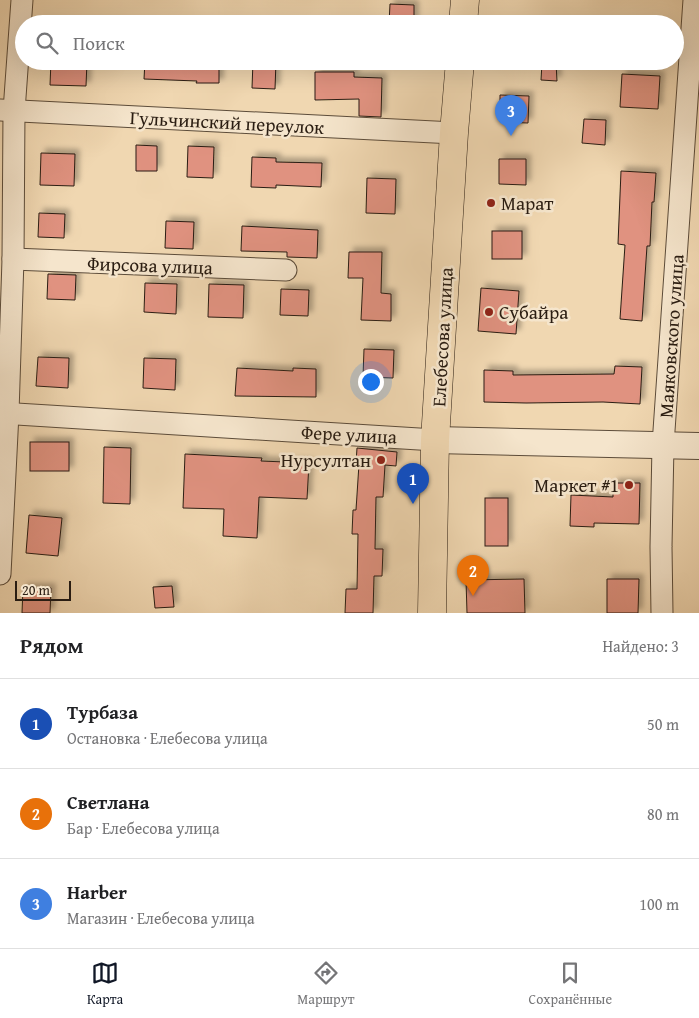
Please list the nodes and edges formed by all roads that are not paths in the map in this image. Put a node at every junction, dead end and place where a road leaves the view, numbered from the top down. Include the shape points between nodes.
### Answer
1 (22, 0) edge
2 (465, 0) edge
3 (694, 0) edge
4 (20, 15) edge
5 (464, 15) edge
6 (15, 52) edge
7 (459, 70) edge
8 (7, 111) edge
9 (454, 132) junction
10 (13, 259) junction
11 (286, 270) dead end
12 (4, 413) edge
13 (435, 440) junction
14 (663, 445) junction
15 (699, 446) edge
16 (0, 571) edge
17 (432, 613) edge
18 (662, 613) edge

1 - 4 street
2 - 5 main road
3 - 14 street, Маяковского улица
6 - 8 street
7 - 9 main road, Елебесова улица
8 - 9 street, Гульчинский переулок
8 - 10 street
9 - 13 main road, Елебесова улица
10 - 11 street, Фирсова улица
10 - 12 street
12 - 13 street, Фере улица
12 - 16 street
13 - 14 street, Фере улица
13 - 17 main road, Елебесова улица
14 - 15 street, Фере улица
14 - 18 street, Маяковского улица

